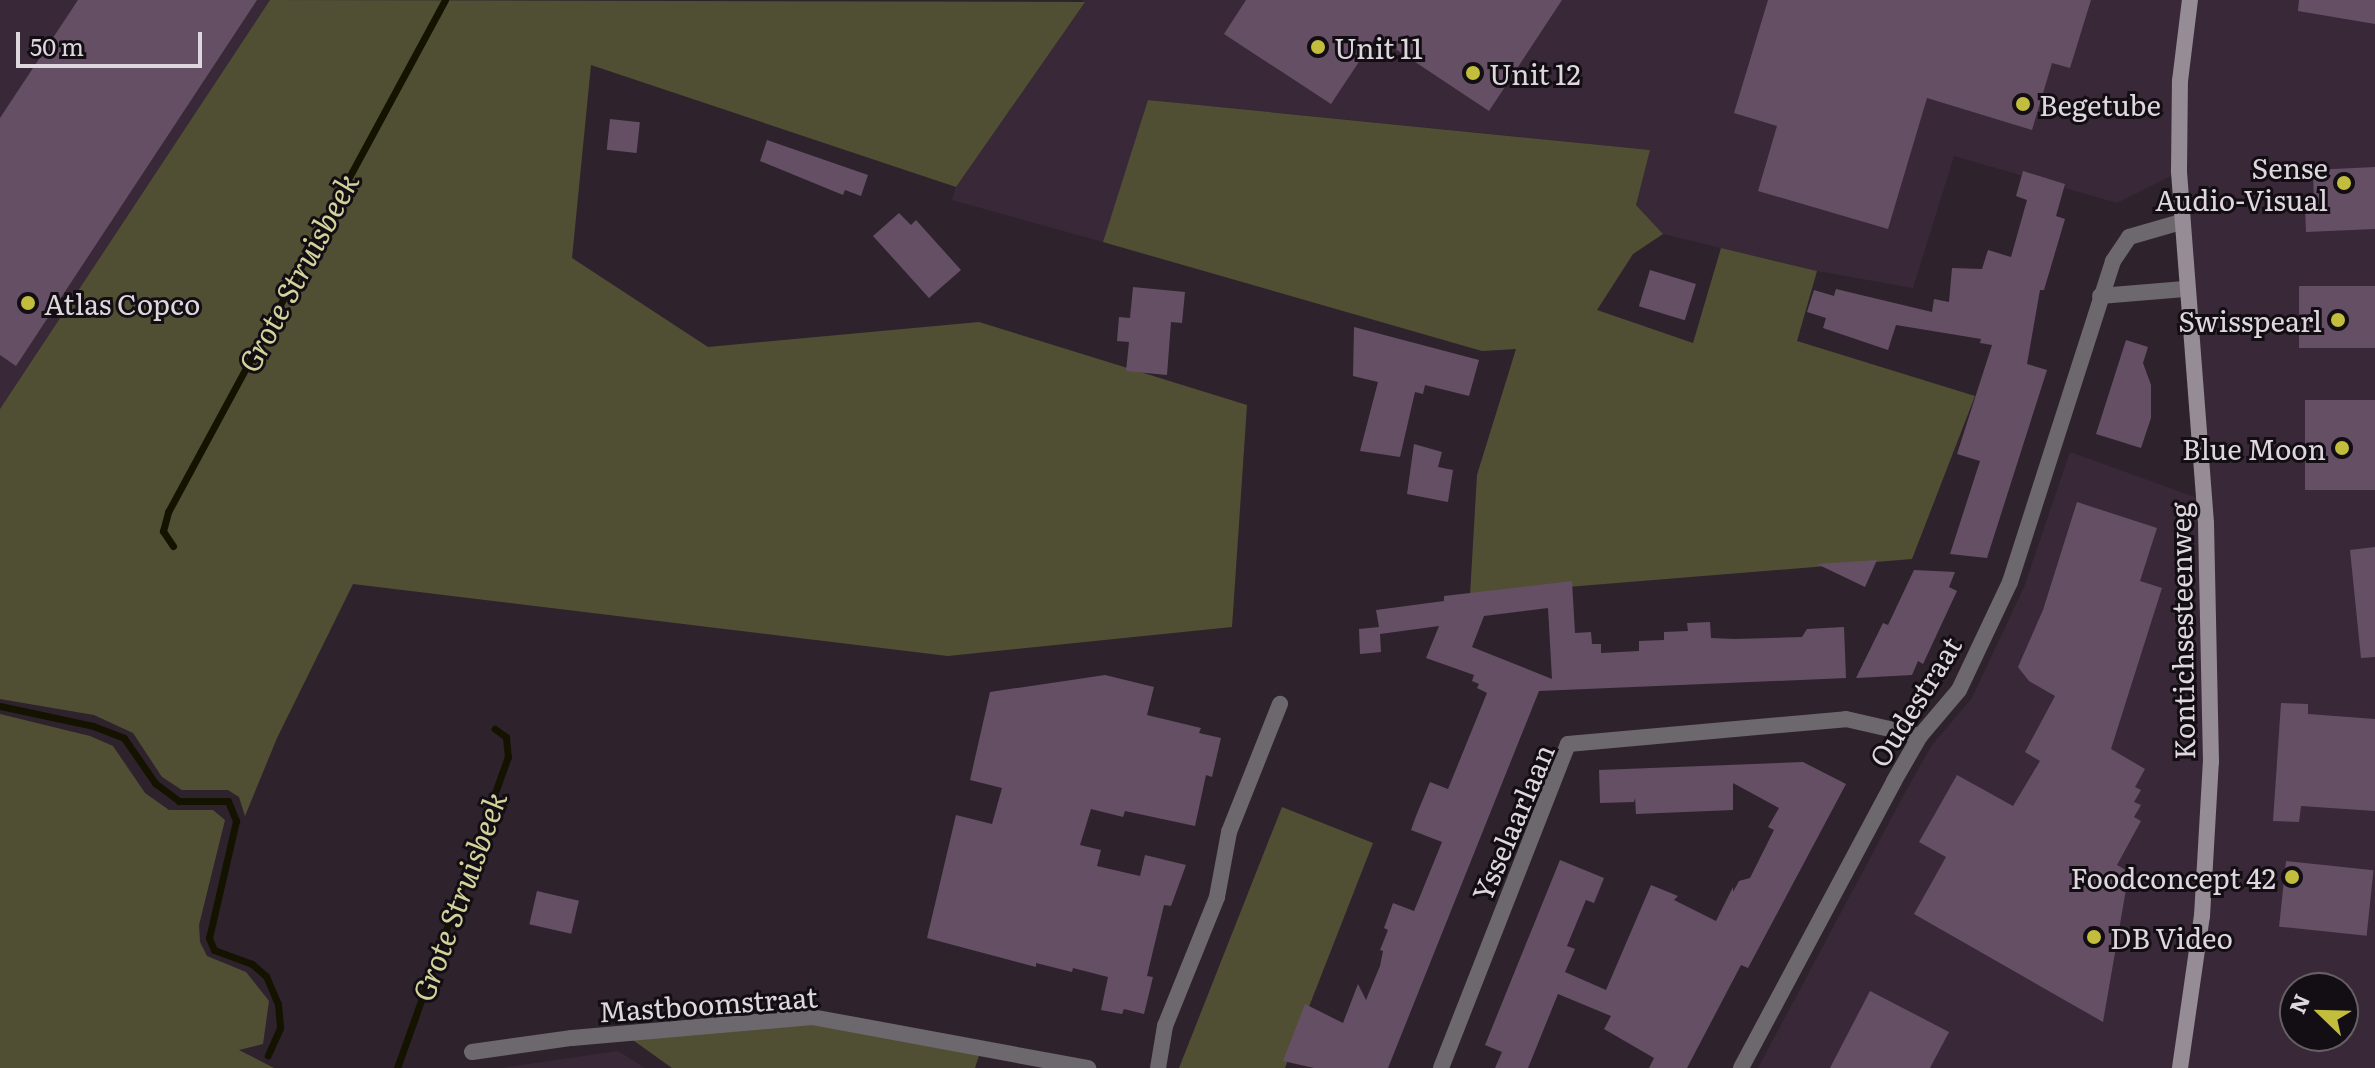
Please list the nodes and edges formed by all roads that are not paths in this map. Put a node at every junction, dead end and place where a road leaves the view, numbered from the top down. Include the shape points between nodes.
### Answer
1 (2190, 0) edge
2 (2181, 222) junction
3 (2185, 289) junction
4 (2100, 296) junction
5 (1280, 704) dead end
6 (1920, 736) junction
7 (472, 1052) dead end
8 (1088, 1068) edge
9 (1158, 1068) edge
10 (1441, 1068) edge
11 (1741, 1068) edge
12 (2180, 1068) edge

1 - 2 street, Kontichsesteenweg via 2180,81
2 - 3 street, Kontichsesteenweg
2 - 4 street, Oudestraat via 2129,237
3 - 4 street
3 - 12 street, Kontichsesteenweg via 2206,523 2211,762 2202,916
4 - 6 street, Oudestraat via 2010,582 1959,690
5 - 9 street via 1229,832 1217,897 1165,1026
6 - 10 street, Ysselaarlaan via 1846,719 1568,744
6 - 11 street, Oudestraat
7 - 8 street, Mastboomstraat via 812,1017

